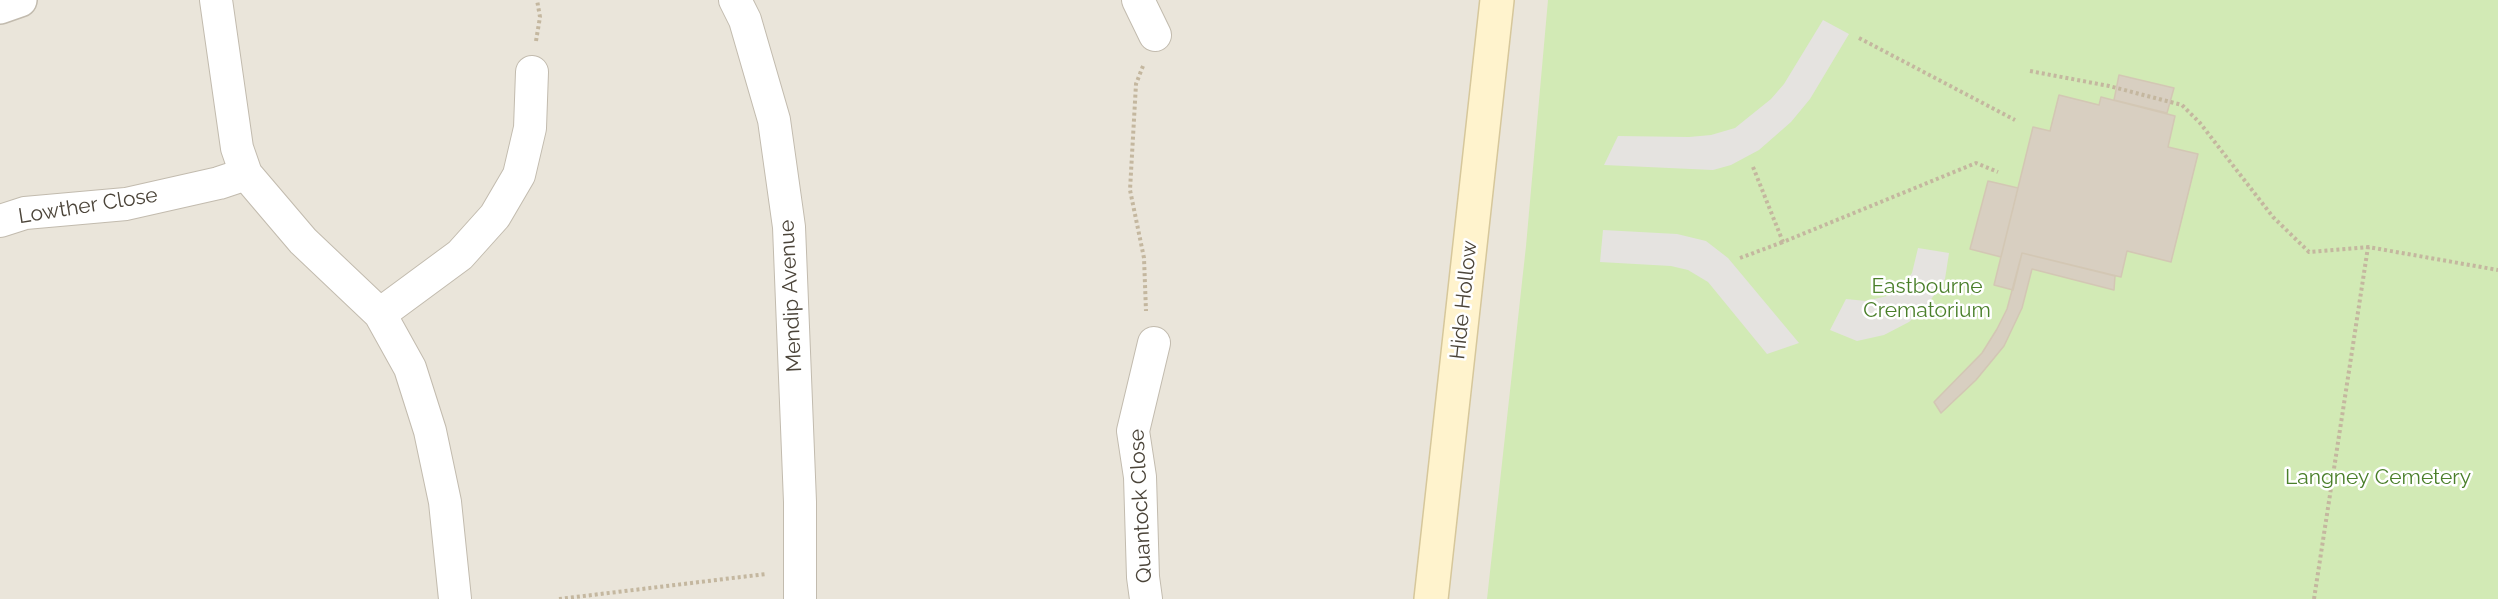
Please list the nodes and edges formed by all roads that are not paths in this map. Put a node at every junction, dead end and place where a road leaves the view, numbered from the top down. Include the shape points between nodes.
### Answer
1 (20, 0) edge
2 (216, 0) edge
3 (735, 0) edge
4 (1138, 0) edge
5 (1497, 0) edge
6 (0, 7) edge
7 (1155, 35) road end
8 (532, 72) road end
9 (246, 174) junction
10 (0, 221) edge
11 (380, 314) junction
12 (1154, 344) road end
13 (799, 588) edge
14 (455, 599) edge
15 (1146, 599) edge
16 (1431, 599) edge

1 - 6 street
2 - 9 street via 237,147
3 - 13 street, Mendip Avenue via 745,20 774,120 789,227 800,502
4 - 7 street
5 - 16 main road, Hide Hollow
8 - 11 street via 531,128 519,175 495,216 460,255
9 - 10 street, Lowther Close via 126,204 25,213
9 - 11 street via 303,241
11 - 14 street via 410,368 430,431 445,502
12 - 15 street, Quantock Close via 1133,431 1140,477

